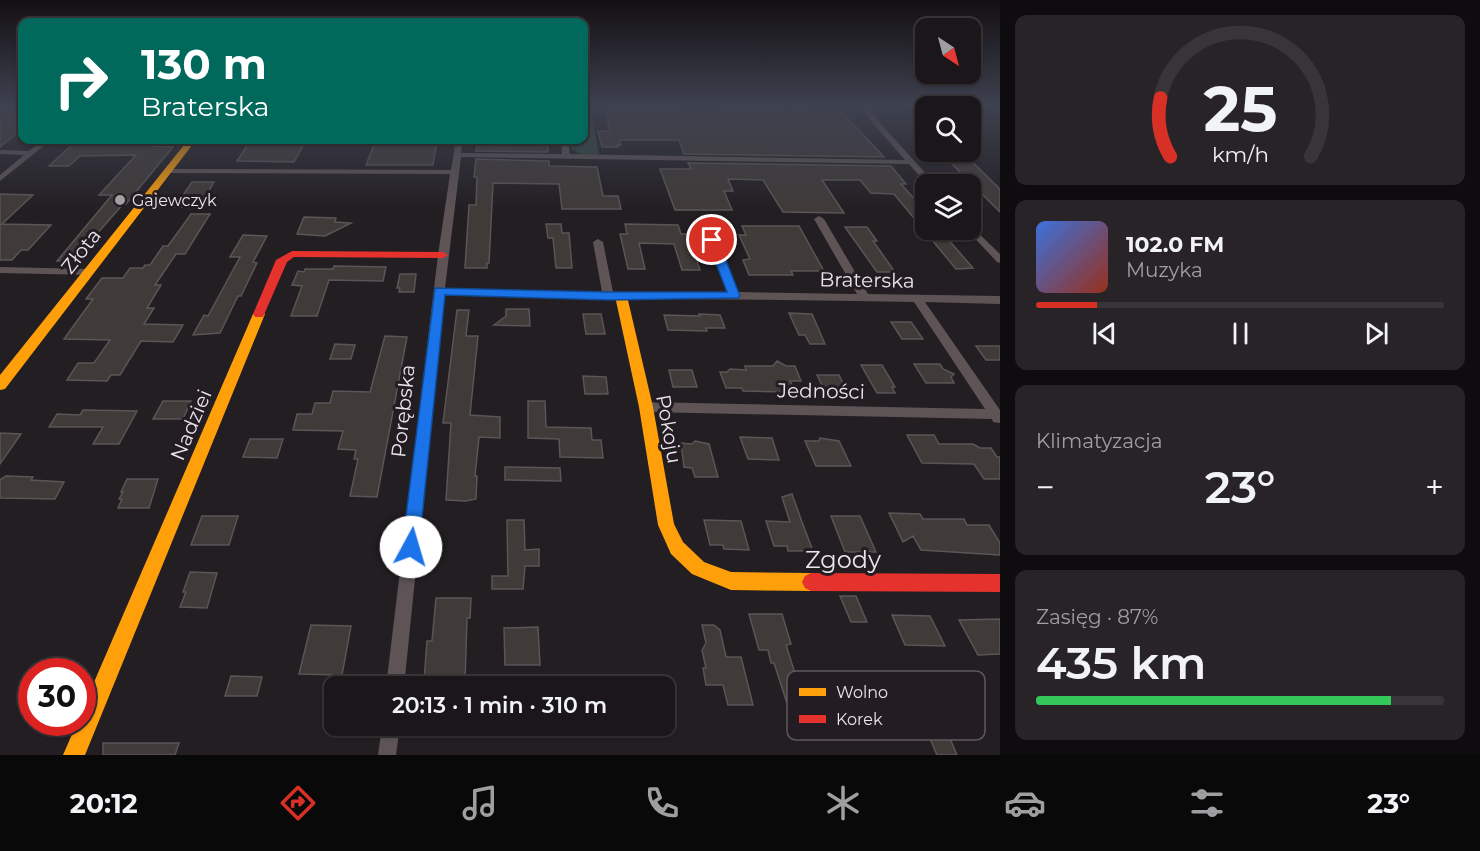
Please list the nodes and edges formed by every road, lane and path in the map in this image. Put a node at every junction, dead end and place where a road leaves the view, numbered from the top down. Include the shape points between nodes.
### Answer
1 (892, 141) edge
2 (42, 144) edge
3 (189, 144) edge
4 (458, 144) edge
5 (565, 144) edge
6 (0, 152) edge
7 (31, 153) junction
8 (457, 155) junction
9 (566, 157) junction
10 (910, 162) junction
11 (168, 171) junction
12 (453, 172) junction
13 (921, 174) edge
14 (0, 179) edge
15 (819, 219) dead end
16 (712, 240) dead end
17 (981, 240) edge
18 (598, 242) dead end
19 (443, 255) junction
20 (1000, 260) edge
21 (0, 270) edge
22 (90, 272) junction
23 (440, 291) junction
24 (614, 296) junction
25 (734, 296) junction
26 (865, 298) junction
27 (918, 300) junction
28 (1000, 300) edge
29 (0, 385) edge
30 (646, 407) junction
31 (998, 417) edge
32 (688, 565) joint
33 (1000, 583) edge
34 (396, 676) edge
35 (390, 736) edge
36 (74, 755) edge
37 (387, 755) edge

1 - 10 street
2 - 7 street
3 - 11 street, Złota
4 - 8 street, Porębska
5 - 9 street
6 - 7 street
7 - 14 street
8 - 9 street
8 - 12 street, Porębska
9 - 10 street
10 - 13 street
11 - 12 street
11 - 22 street, Złota
12 - 19 street, Porębska
15 - 26 street
16 - 25 street
17 - 20 street
18 - 24 street
19 - 23 street, Porębska
19 - 36 street, Nadziei via 305,253 282,260
21 - 22 street
22 - 29 street, Złota
23 - 24 street, Braterska
23 - 34 street, Porębska
24 - 25 street, Braterska
24 - 30 street, Pokoju
25 - 26 street, Braterska
26 - 27 street, Braterska
27 - 28 street, Braterska
27 - 31 street
30 - 31 street, Jedności
30 - 32 street, Pokoju via 666,525
32 - 33 street, Zgody via 732,581
35 - 37 street

